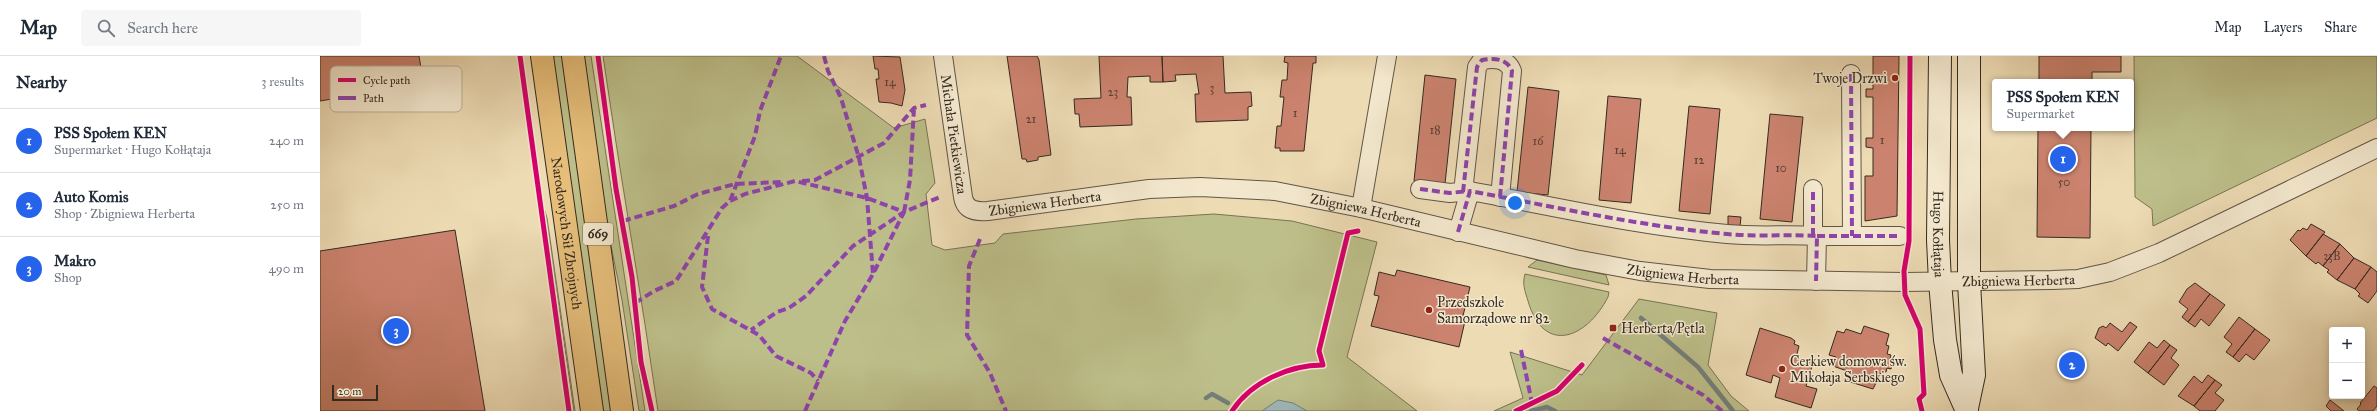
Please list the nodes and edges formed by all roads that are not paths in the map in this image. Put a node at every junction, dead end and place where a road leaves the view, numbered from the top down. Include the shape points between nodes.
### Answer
1 (542, 56) edge
2 (573, 56) edge
3 (943, 56) edge
4 (1387, 56) edge
5 (1940, 56) edge
6 (1969, 56) edge
7 (1482, 58) edge
8 (1851, 74) dead end
9 (2377, 148) edge
10 (1420, 189) dead end
11 (1813, 189) dead end
12 (1467, 191) junction
13 (1500, 197) junction
14 (1361, 208) junction
15 (971, 210) joint
16 (1458, 232) junction
17 (1815, 236) junction
18 (1852, 236) junction
19 (1900, 236) dead end
20 (1816, 281) junction
21 (1940, 282) junction
22 (1970, 282) junction
23 (1967, 409) edge
24 (592, 411) edge
25 (622, 411) edge

1 - 24 main road, Narodowych Sił Zbrojnych / 669
2 - 25 main road, 669
3 - 15 street, Michała Pietkiewicza via 963,197 966,206
4 - 14 street
5 - 21 street, Hugo Kołłątaja
6 - 22 street, Hugo Kołłątaja
7 - 12 street via 1477,67
7 - 13 street via 1503,61 1512,71
8 - 18 street
9 - 22 street, Zbigniewa Herberta via 2159,253 2110,272 2071,279
10 - 12 street via 1450,193
11 - 17 street
12 - 13 street
12 - 16 street
13 - 17 street via 1662,227 1727,234
14 - 15 street, Zbigniewa Herberta via 1275,191 1200,187 1149,189 982,212
14 - 16 street, Zbigniewa Herberta
16 - 20 street, Zbigniewa Herberta via 1640,271 1710,279
17 - 18 street
17 - 20 street
18 - 19 street
20 - 21 street, Zbigniewa Herberta
21 - 22 street, Zbigniewa Herberta
21 - 23 street, Hugo Kołłątaja via 1951,374
22 - 23 street, Hugo Kołłątaja via 1974,376

